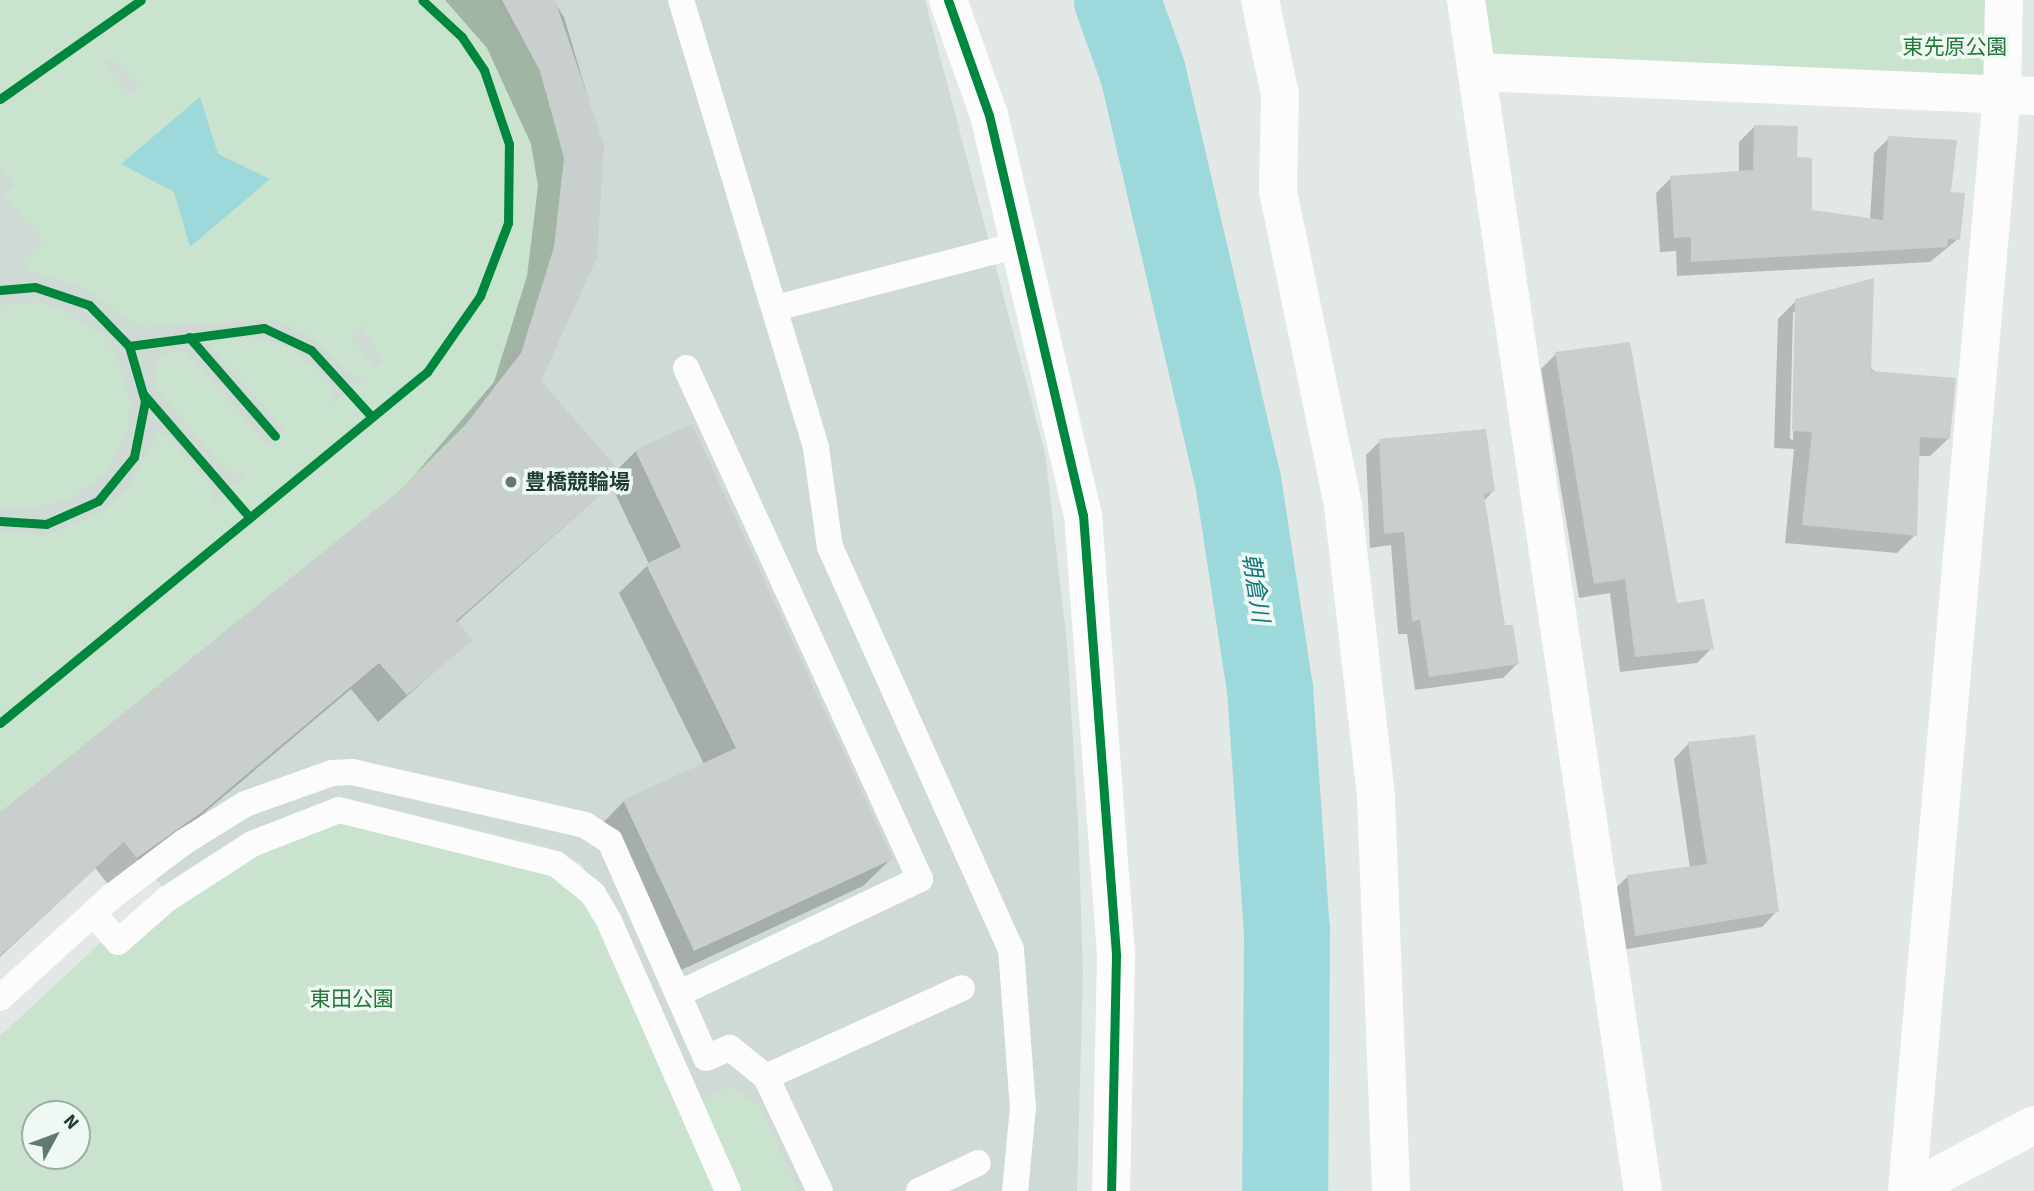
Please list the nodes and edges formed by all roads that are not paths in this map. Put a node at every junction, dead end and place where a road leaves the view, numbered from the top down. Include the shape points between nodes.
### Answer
1 (681, 0) edge
2 (948, 0) edge
3 (1260, 0) edge
4 (1466, 0) edge
5 (2004, 0) edge
6 (1478, 72) junction
7 (2018, 96) edge
8 (1021, 244) junction
9 (776, 308) junction
10 (686, 368) dead end
11 (93, 913) junction
12 (962, 988) dead end
13 (678, 994) junction
14 (0, 998) edge
15 (766, 1077) junction
16 (2034, 1125) edge
17 (978, 1163) dead end
18 (728, 1191) edge
19 (820, 1191) edge
20 (919, 1191) edge
21 (1015, 1191) edge
22 (1111, 1191) edge
23 (1391, 1191) edge
24 (1643, 1191) edge
25 (1907, 1191) edge

1 - 9 lane
2 - 8 street via 989,115
3 - 23 street via 1280,94 1278,191 1343,506 1376,797
4 - 6 street
5 - 7 street
6 - 7 street
6 - 24 street
7 - 25 street
8 - 9 lane
8 - 22 street via 1083,515 1116,956
9 - 21 lane via 816,448 831,548 1012,949 1023,1107
10 - 13 lane via 920,879
11 - 13 lane via 184,842 246,804 332,773 352,772 585,825 610,841
11 - 14 lane
11 - 18 lane via 118,942 167,899 252,844 339,810 556,863 593,894 609,921
12 - 15 lane
13 - 15 lane via 706,1058 730,1048
15 - 19 lane
16 - 25 street
17 - 20 lane

